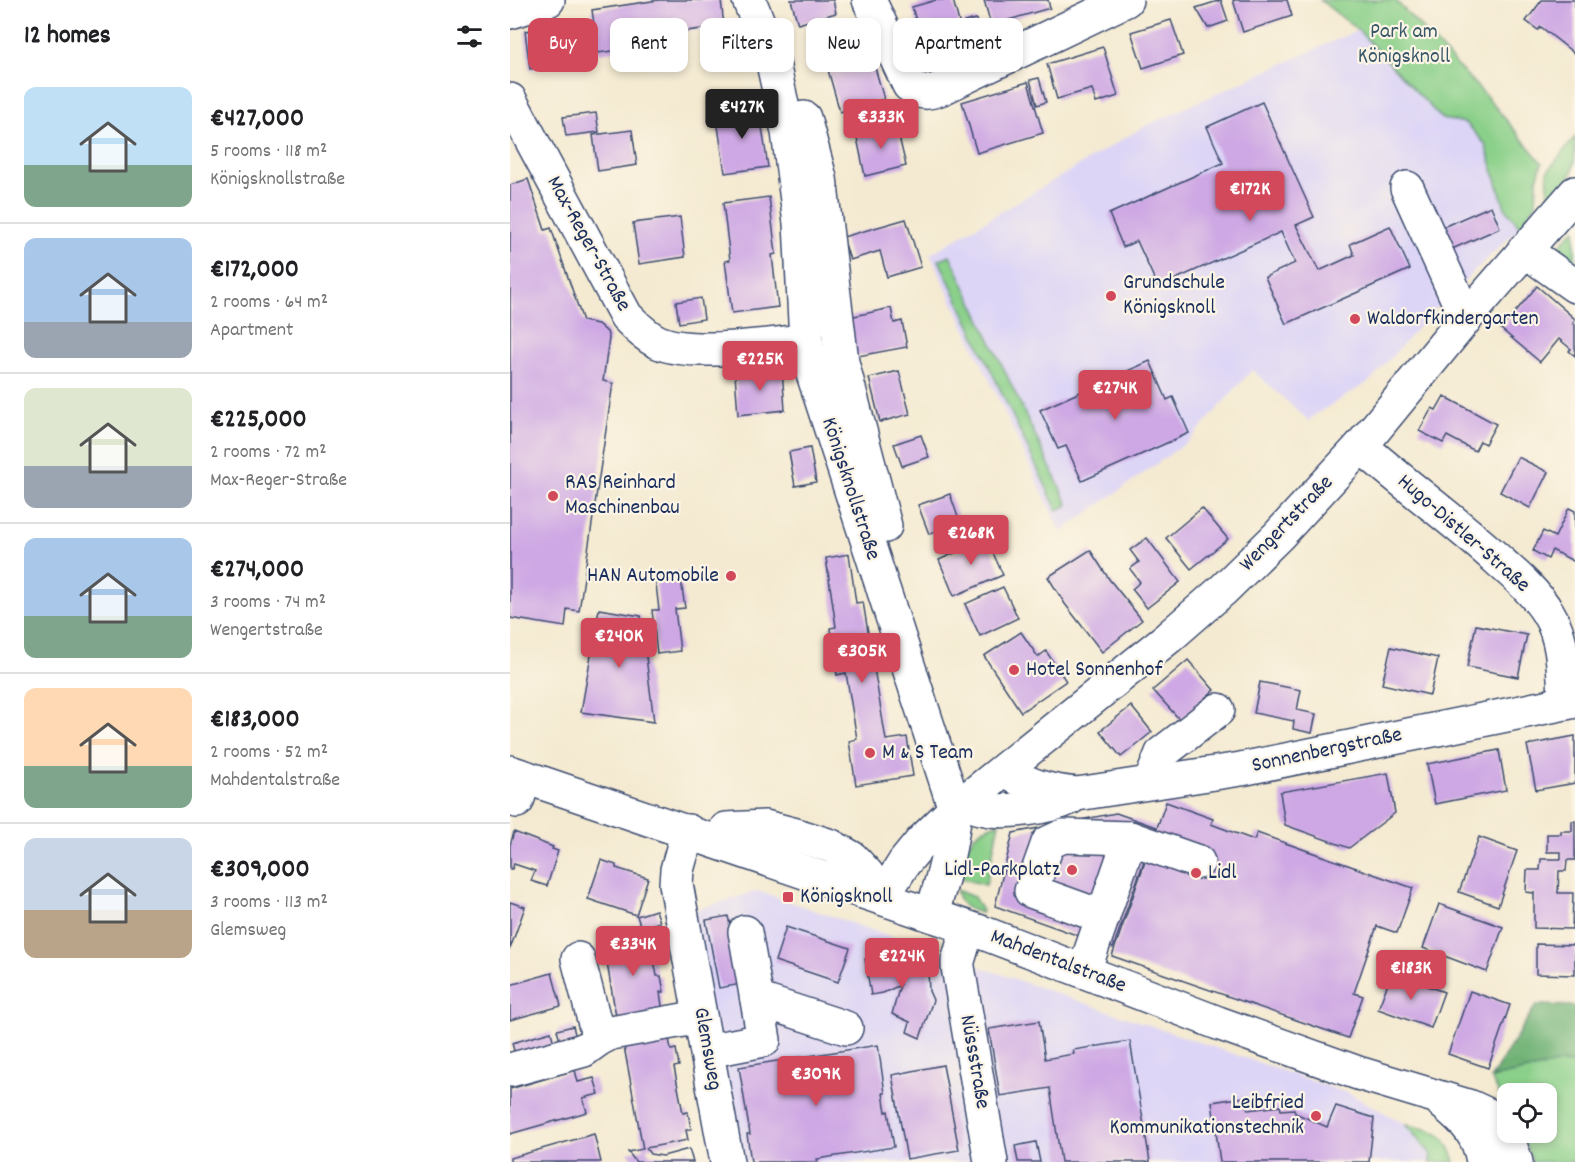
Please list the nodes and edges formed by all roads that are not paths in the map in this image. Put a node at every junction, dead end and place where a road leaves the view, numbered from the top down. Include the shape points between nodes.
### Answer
1 (548, 0) edge
2 (749, 0) edge
3 (868, 0) edge
4 (1126, 0) edge
5 (510, 12) edge
6 (756, 18) edge
7 (775, 72) edge
8 (785, 72) edge
9 (510, 100) edge
10 (1407, 188) dead end
11 (1575, 194) edge
12 (1524, 250) junction
13 (1575, 286) edge
14 (1466, 318) junction
15 (806, 341) junction
16 (1361, 446) junction
17 (1570, 701) edge
18 (1218, 710) dead end
19 (1004, 771) junction
20 (1151, 781) junction
21 (517, 783) edge
22 (1077, 794) junction
23 (963, 803) junction
24 (688, 831) junction
25 (1130, 838) junction
26 (721, 843) junction
27 (1198, 862) dead end
28 (873, 895) junction
29 (931, 915) junction
30 (1103, 916) junction
31 (968, 928) junction
32 (745, 932) dead end
33 (578, 959) dead end
34 (1084, 971) junction
35 (757, 999) junction
36 (700, 1017) junction
37 (846, 1028) dead end
38 (599, 1039) junction
39 (707, 1051) junction
40 (510, 1070) edge
41 (1435, 1096) junction
42 (727, 1162) edge
43 (992, 1162) edge
44 (1483, 1162) edge
45 (1516, 1162) edge

1 - 5 street
2 - 6 street, Königsknollstraße
3 - 4 street via 909,85 928,93
7 - 15 street, Königsknollstraße via 788,132 798,211
8 - 23 street, Königsknollstraße via 796,86 820,178 842,362 878,505 963,768
9 - 15 street, Max-Reger-Straße via 626,316 643,334 682,348
10 - 14 street
11 - 12 street, Wengertstraße
12 - 13 street
12 - 14 street, Wengertstraße
14 - 16 street, Wengertstraße
15 - 23 street, Königsknollstraße via 813,374
16 - 17 street, Hugo-Distler-Straße via 1529,588 1549,614 1558,635
16 - 19 street, Wengertstraße via 1224,589
17 - 20 street, Sonnenbergstraße via 1241,769
18 - 20 street via 1162,753
19 - 22 street, Sonnenbergstraße via 1036,787
19 - 23 street, Wengertstraße
20 - 22 street, Sonnenbergstraße
21 - 24 street, Mahdentalstraße
22 - 23 street, Sonnenbergstraße via 1066,800 1016,810 988,810
23 - 28 street, Wengertstraße
23 - 29 street
24 - 26 street, Mahdentalstraße
24 - 36 street, Glemsweg via 676,884
25 - 27 street
25 - 30 street
25 - 30 street via 1062,836 1048,843 1031,891
26 - 28 street, Mahdentalstraße
26 - 28 street via 726,829 765,826 831,846 852,858 867,874
28 - 29 street, Mahdentalstraße
29 - 31 street, Mahdentalstraße
30 - 34 street
31 - 34 street, Mahdentalstraße
31 - 43 street, Nüssstraße via 958,967
32 - 35 street
33 - 38 street
34 - 41 street, Mahdentalstraße via 1358,1073
35 - 37 street
35 - 39 street via 764,1041
36 - 38 street
36 - 39 street, Glemsweg
38 - 40 street via 584,1050
39 - 42 street, Glemsweg
41 - 44 street, Mahdentalstraße via 1471,1129
41 - 45 street, Mahdentalstraße via 1497,1119

